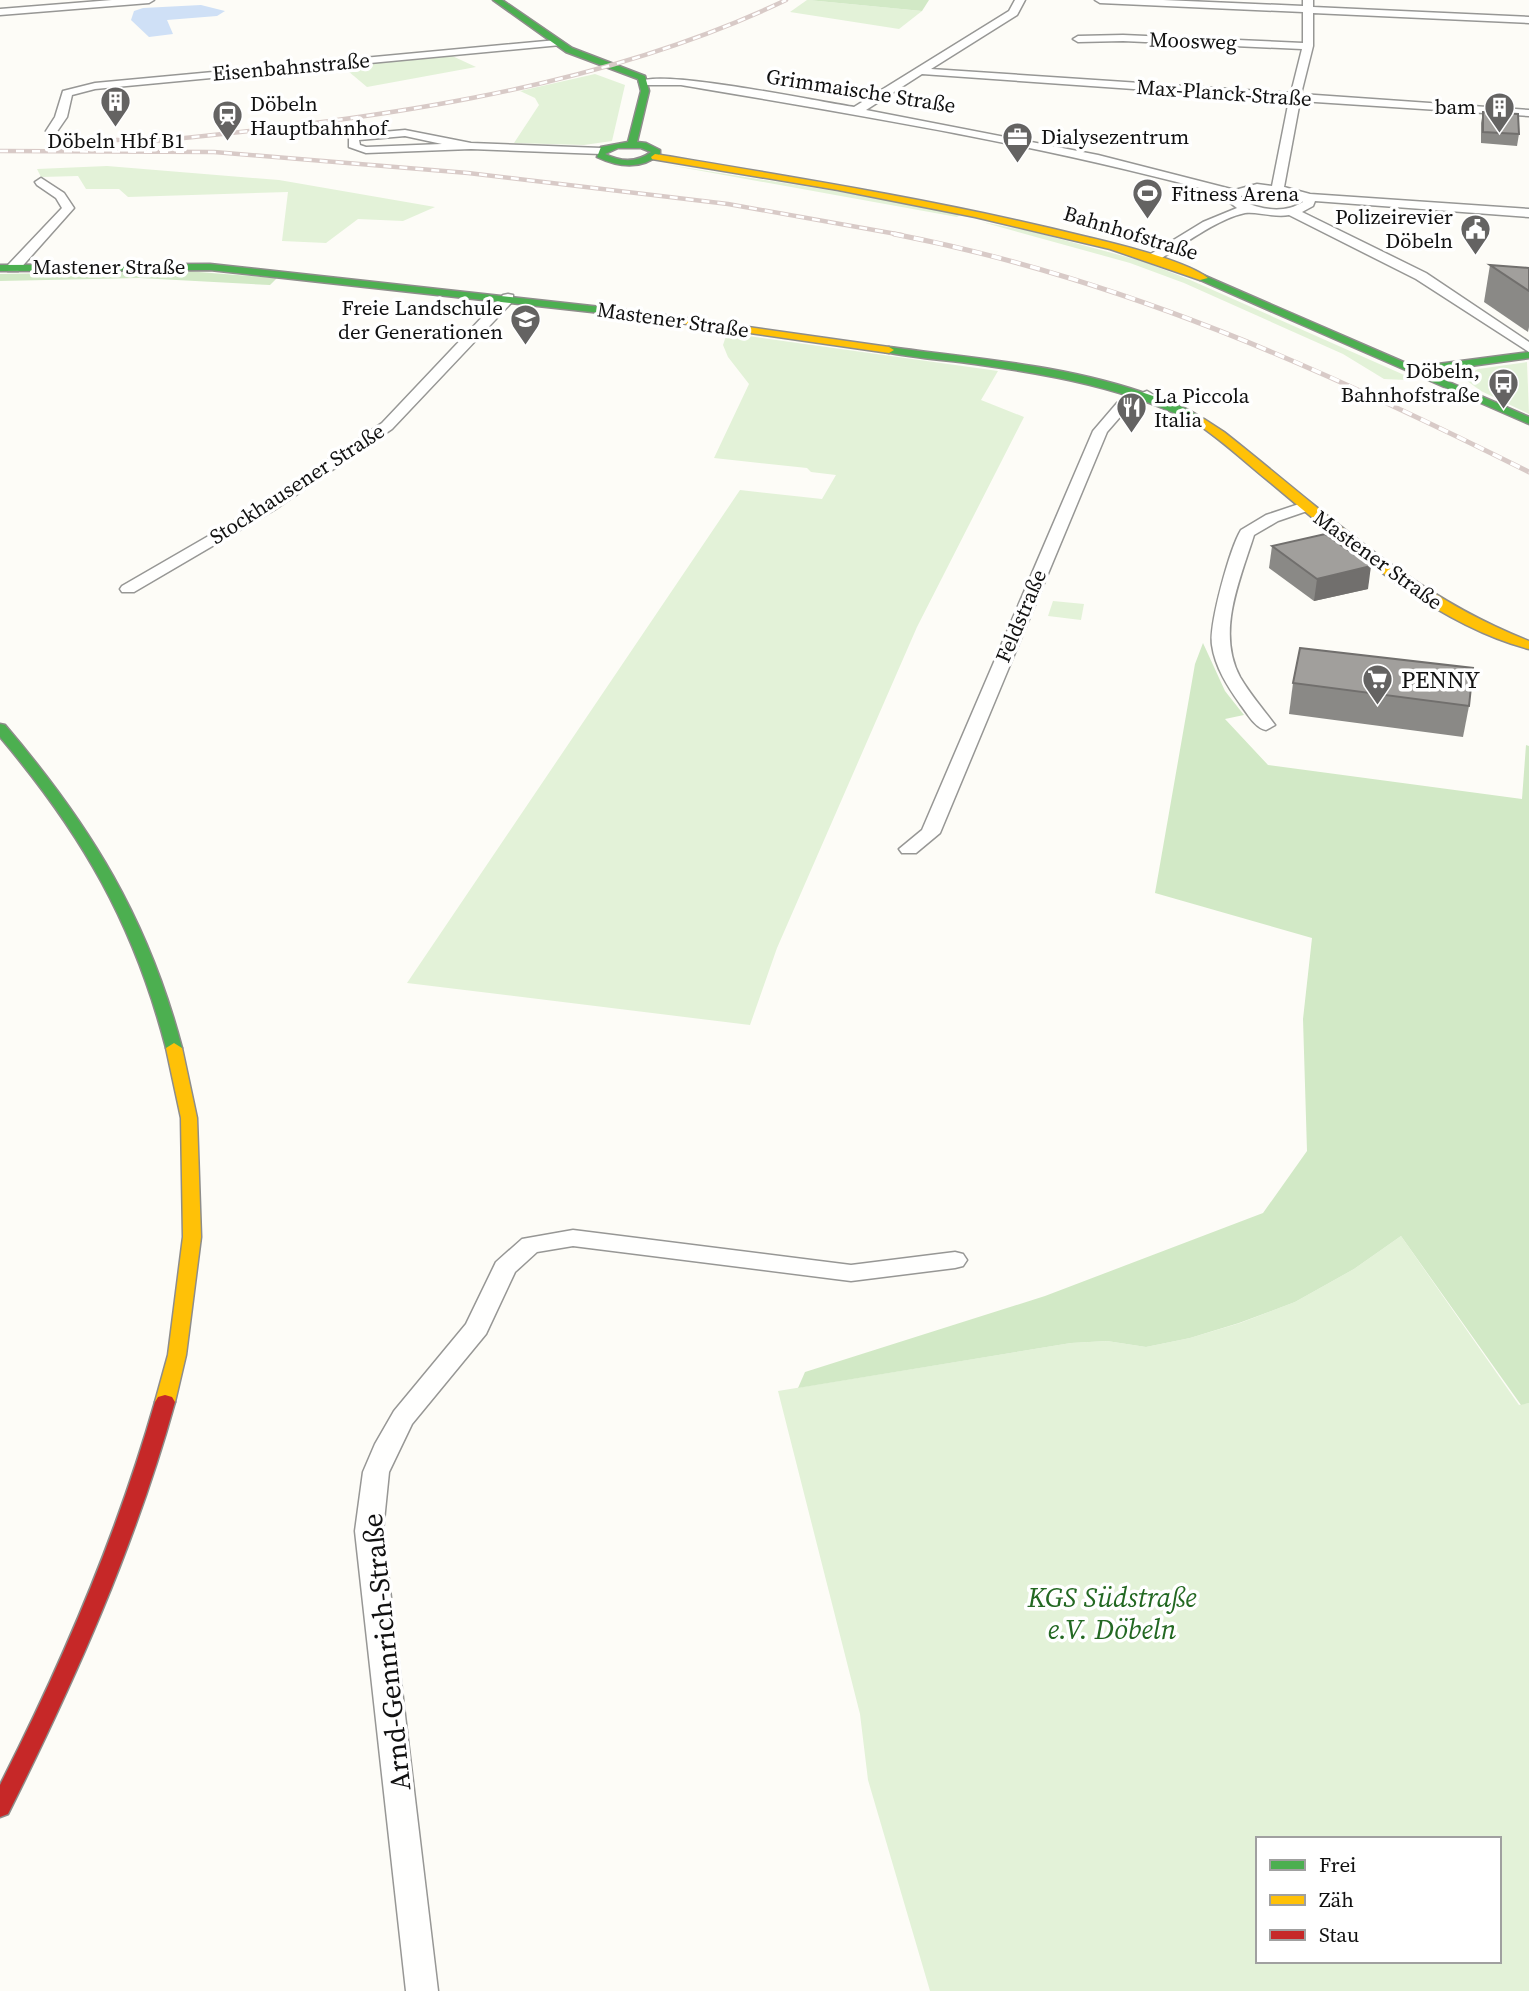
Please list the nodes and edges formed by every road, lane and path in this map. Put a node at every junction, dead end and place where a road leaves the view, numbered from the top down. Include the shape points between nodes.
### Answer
1 (149, 0) edge
2 (497, 0) edge
3 (1020, 0) edge
4 (1100, 0) edge
5 (1308, 6) edge
6 (0, 12) edge
7 (1529, 20) edge
8 (1079, 39) dead end
9 (557, 43) junction
10 (1308, 46) junction
11 (919, 71) junction
12 (644, 82) junction
13 (1295, 98) junction
14 (854, 112) junction
15 (1529, 113) edge
16 (52, 131) dead end
17 (632, 144) junction
18 (471, 146) junction
19 (601, 151) junction
20 (654, 157) junction
21 (41, 182) dead end
22 (1278, 188) junction
23 (1235, 194) junction
24 (1308, 197) junction
25 (1246, 208) junction
26 (1292, 212) junction
27 (1529, 213) edge
28 (1153, 258) junction
29 (7, 268) edge
30 (508, 298) junction
31 (1529, 348) edge
32 (1529, 355) edge
33 (1417, 370) junction
34 (1147, 395) junction
35 (1529, 421) edge
36 (1306, 507) junction
37 (128, 589) dead end
38 (1529, 645) edge
39 (1266, 725) dead end
40 (0, 728) edge
41 (909, 849) dead end
42 (955, 1260) dead end
43 (0, 1807) edge
44 (422, 1991) edge

1 - 6 street
2 - 9 main road, Grimmaische Straße
3 - 11 street via 1013,13
4 - 5 street
5 - 7 street
5 - 10 street
8 - 10 street, Moosweg
9 - 12 main road, Grimmaische Straße via 637,74
9 - 16 street, Eisenbahnstraße via 95,86 67,93
10 - 13 street
11 - 13 street, Max-Planck-Straße
11 - 14 street
12 - 14 street, Grimmaische Straße via 681,82
12 - 17 main road
13 - 15 street, Max-Planck-Straße
13 - 22 street
14 - 23 street, Grimmaische Straße via 1074,151
17 - 19 main road
17 - 20 main road via 655,149
18 - 18 street via 366,150 355,147 353,137 405,133
18 - 19 street
19 - 20 main road via 604,158 618,162
20 - 28 main road, Bahnhofstraße via 900,197 1081,237
21 - 29 street via 68,208
22 - 23 street
22 - 24 street
23 - 25 street via 1235,202
24 - 26 street via 1309,203
24 - 27 street
25 - 26 street
25 - 28 street
26 - 31 street via 1393,260
28 - 33 main road, Bahnhofstraße
29 - 30 main road, Mastener Straße via 210,267
30 - 34 main road, Mastener Straße via 1050,373
30 - 37 street, Stockhausener Straße via 371,439 269,507
32 - 33 main road
33 - 35 main road, Bahnhofstraße
34 - 36 main road, Mastener Straße via 1205,424
34 - 41 street, Feldstraße via 1122,407 1100,431 930,833
36 - 38 main road, Mastener Straße via 1439,606
36 - 39 street, Mastener Straße via 1272,518 1247,533 1219,643 1239,693
40 - 43 main road via 80,832 114,885 144,950 168,1014 185,1086 194,1203 184,1321 154,1455 104,1592 52,1709
42 - 44 street, Arnd-Gennrich-Straße via 851,1273 573,1238 530,1245 505,1268 477,1328 403,1418 376,1472 371,1500 369,1531

